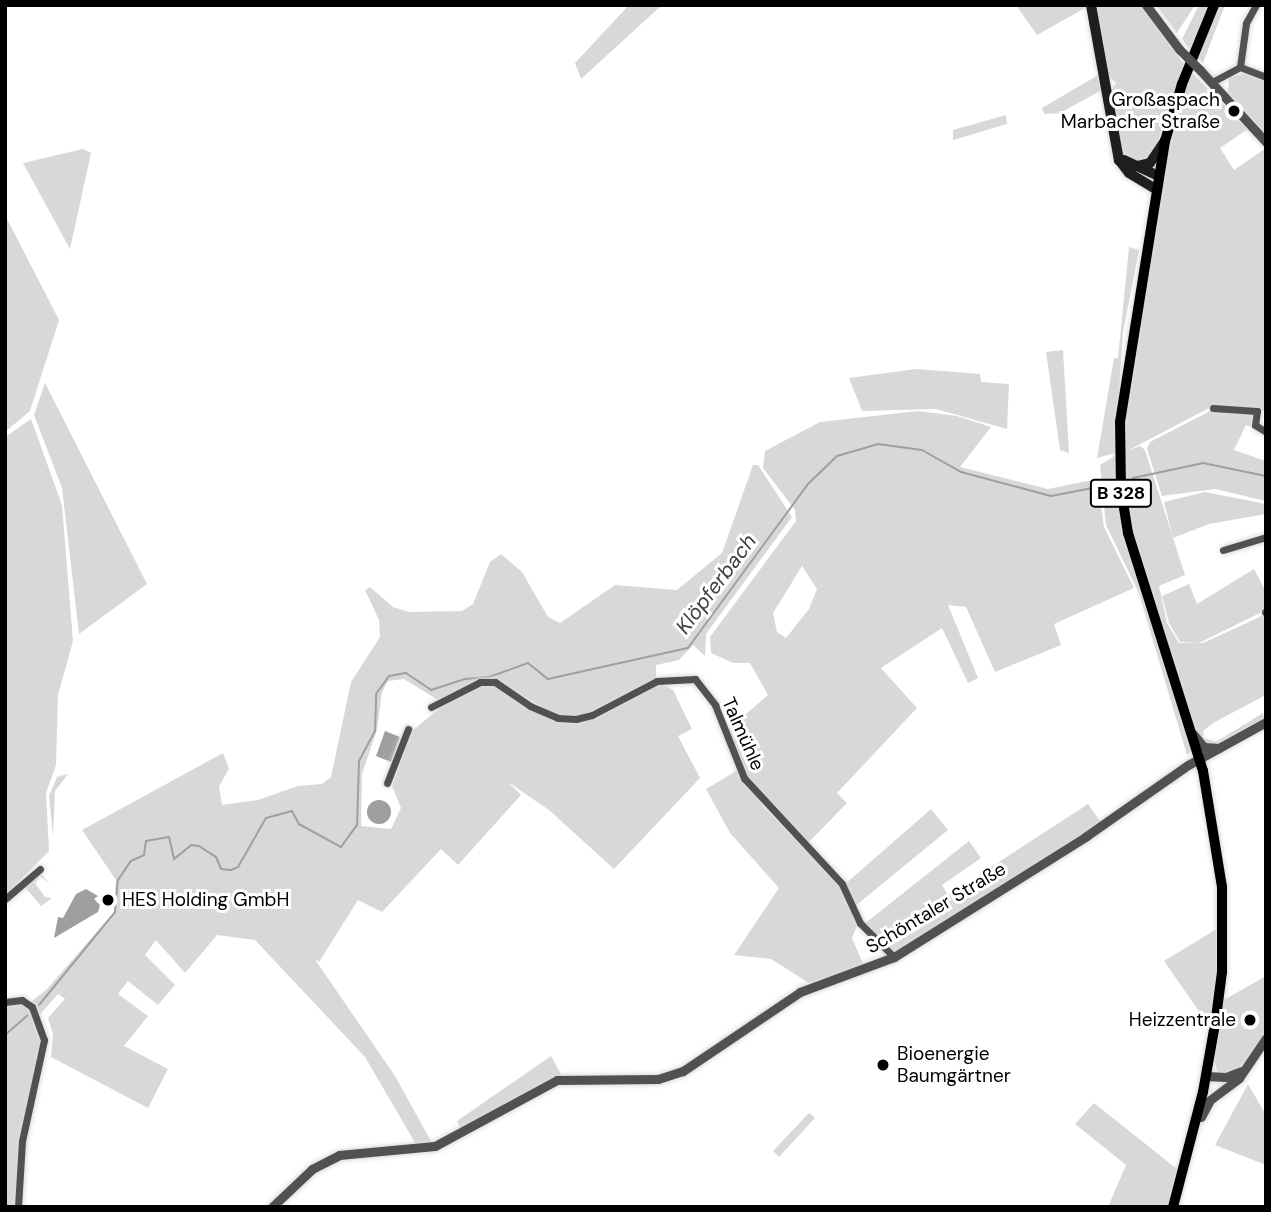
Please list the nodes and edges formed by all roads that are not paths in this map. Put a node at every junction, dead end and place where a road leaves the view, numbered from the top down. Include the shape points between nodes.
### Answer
1 (1091, 5) edge
2 (1146, 5) edge
3 (1214, 5) edge
4 (1256, 5) edge
5 (1240, 67) junction
6 (1266, 77) edge
7 (1212, 82) junction
8 (1165, 141) junction
9 (1266, 142) edge
10 (1117, 147) junction
11 (1132, 166) junction
12 (1158, 176) junction
13 (1156, 189) junction
14 (1213, 408) dead end
15 (1257, 411) junction
16 (1266, 413) edge
17 (1266, 432) edge
18 (1266, 537) edge
19 (1223, 550) dead end
20 (431, 707) dead end
21 (1266, 722) edge
22 (408, 729) dead end
23 (1192, 732) junction
24 (1220, 747) junction
25 (1200, 759) junction
26 (387, 783) dead end
27 (40, 869) dead end
28 (5, 899) edge
29 (894, 957) junction
30 (5, 1002) edge
31 (1264, 1041) edge
32 (1210, 1056) junction
33 (1247, 1068) junction
34 (1219, 1077) junction
35 (1206, 1079) junction
36 (1226, 1087) junction
37 (1188, 1155) junction
38 (18, 1207) edge
39 (272, 1207) edge
40 (1173, 1207) edge

1 - 10 main road
2 - 7 street, bridge via 1179,49
3 - 8 main road, B 328
4 - 5 street via 1245,23
5 - 6 street
5 - 7 street
7 - 9 street
8 - 11 main road via 1150,163
8 - 12 main road, B 328
10 - 11 main road
10 - 13 main road via 1124,168
11 - 12 main road
12 - 13 main road, B 328
13 - 23 main road, B 328 via 1121,406 1120,479 1133,553
14 - 15 street
15 - 16 street
15 - 17 street via 1255,425
18 - 19 street
20 - 29 street, Talmühle via 480,682 495,682 558,718 576,719 657,681 695,680 715,705 744,778 842,884 860,923
21 - 24 street
22 - 26 street
23 - 24 street via 1204,747
23 - 25 main road, B 328
24 - 25 street
25 - 29 street, Schöntaler Straße
25 - 32 main road, B 328 via 1218,845 1223,909 1222,972
27 - 28 street
29 - 39 street, Schöntaler Straße via 790,997 676,1074 650,1079 557,1080 458,1138 427,1149 339,1155 303,1175
30 - 38 street via 22,1000 32,1007 44,1040 22,1141
31 - 33 street
32 - 34 street
32 - 35 main road, B 328
33 - 34 street
33 - 36 street
34 - 35 street
35 - 36 street
35 - 37 main road, B 328
36 - 37 street via 1206,1104
37 - 40 main road, B 328

